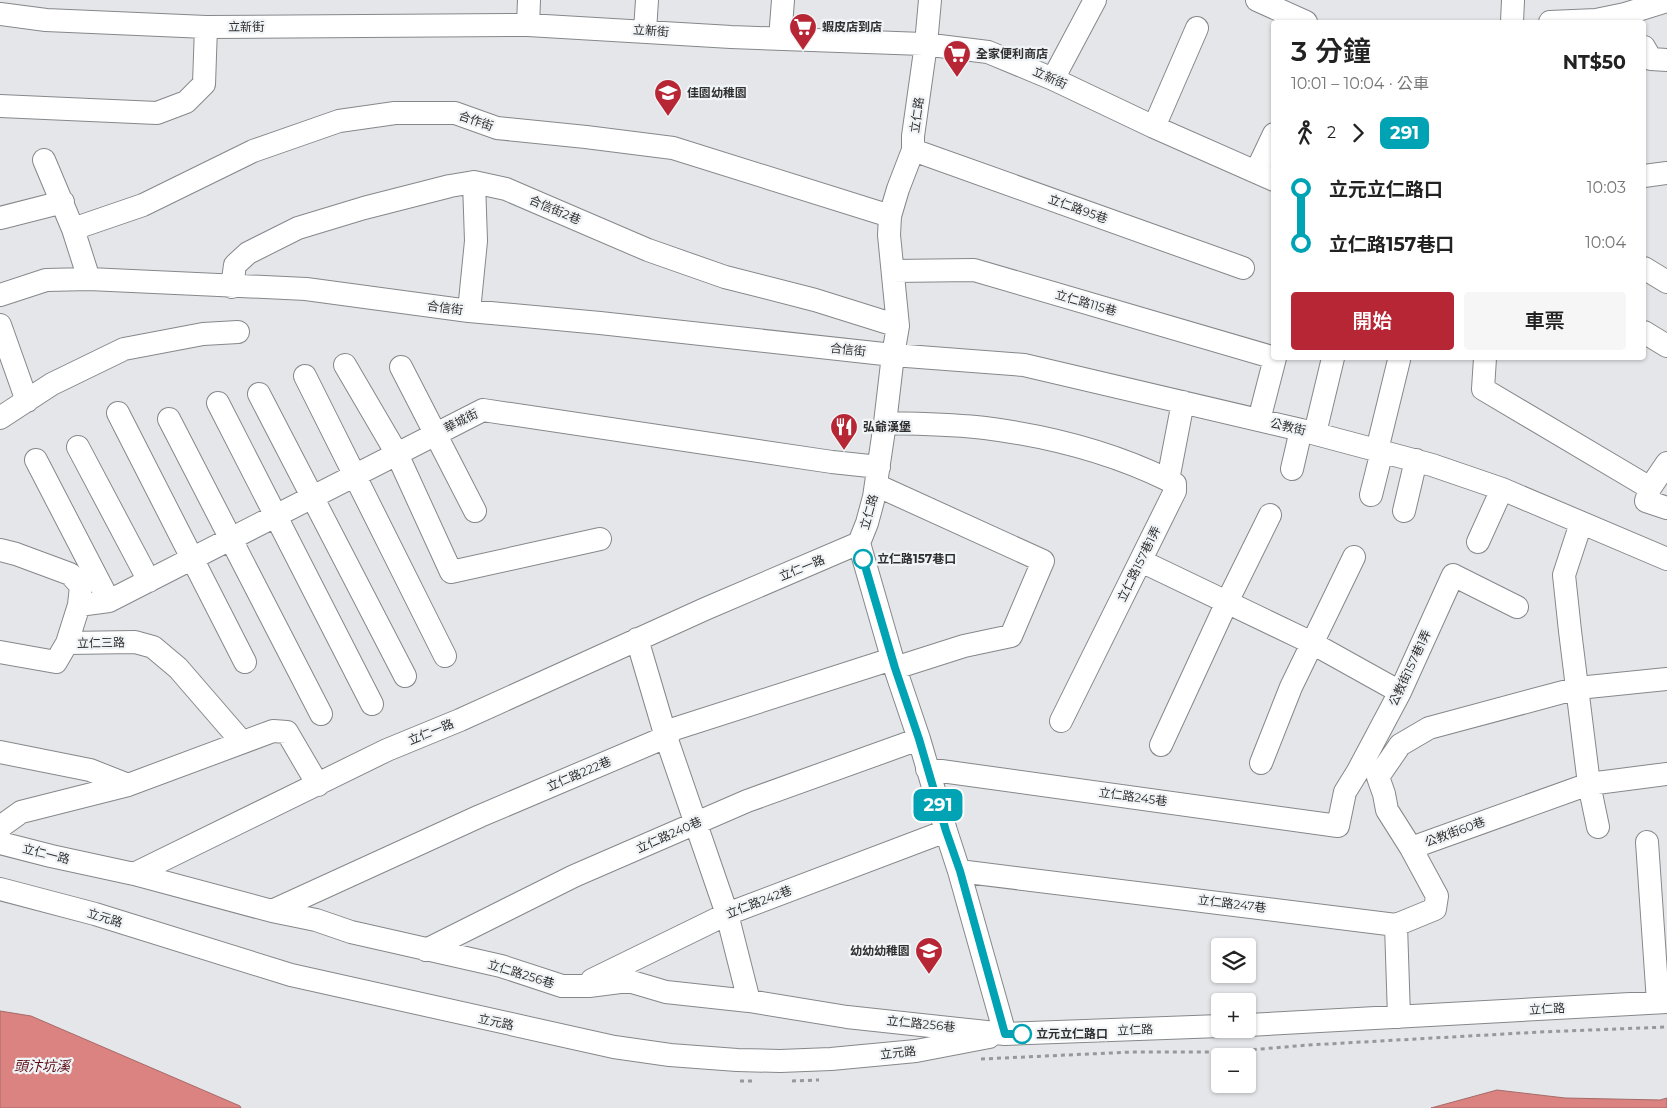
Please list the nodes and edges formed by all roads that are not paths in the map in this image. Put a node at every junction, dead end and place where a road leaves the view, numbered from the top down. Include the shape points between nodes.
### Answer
1 (529, 0) edge
2 (648, 0) edge
3 (783, 0) edge
4 (930, 0) edge
5 (1095, 0) edge
6 (1257, 0) edge
7 (1513, 0) edge
8 (1667, 1) edge
9 (0, 14) edge
10 (1627, 18) edge
11 (1302, 20) edge
12 (1512, 20) edge
13 (1596, 20) edge
14 (528, 25) junction
15 (206, 27) junction
16 (1197, 28) dead end
17 (645, 31) junction
18 (780, 38) junction
19 (926, 44) junction
20 (1646, 51) edge
21 (1667, 60) edge
22 (1053, 79) junction
23 (0, 106) edge
24 (1154, 127) junction
25 (1271, 148) edge
26 (914, 150) junction
27 (44, 160) dead end
28 (1667, 173) edge
29 (1265, 176) edge
30 (1646, 176) edge
31 (474, 182) junction
32 (63, 202) junction
33 (890, 216) junction
34 (0, 218) edge
35 (73, 228) junction
36 (1243, 268) dead end
37 (1646, 269) edge
38 (893, 271) junction
39 (89, 279) junction
40 (1667, 282) edge
41 (232, 287) junction
42 (0, 295) edge
43 (469, 311) junction
44 (0, 325) edge
45 (898, 326) junction
46 (238, 332) dead end
47 (1646, 333) edge
48 (1667, 346) edge
49 (893, 354) junction
50 (1271, 357) edge
51 (1274, 360) edge
52 (1332, 360) edge
53 (1399, 360) dead end
54 (1485, 360) edge
55 (345, 365) dead end
56 (401, 367) dead end
57 (305, 376) dead end
58 (259, 394) dead end
59 (26, 400) junction
60 (1182, 402) junction
61 (218, 403) dead end
62 (118, 413) dead end
63 (0, 418) edge
64 (169, 419) dead end
65 (1259, 420) junction
66 (885, 423) junction
67 (1308, 432) junction
68 (436, 434) junction
69 (78, 447) dead end
70 (1377, 450) junction
71 (397, 454) junction
72 (36, 460) dead end
73 (1416, 460) junction
74 (1667, 463) edge
75 (1292, 469) dead end
76 (355, 476) junction
77 (878, 476) junction
78 (1168, 480) junction
79 (1502, 488) junction
80 (1650, 488) junction
81 (1371, 495) dead end
82 (312, 497) junction
83 (1667, 508) edge
84 (475, 511) dead end
85 (1404, 511) dead end
86 (1270, 515) dead end
87 (276, 516) junction
88 (1581, 523) junction
89 (231, 539) junction
90 (600, 539) dead end
91 (1478, 542) dead end
92 (859, 543) junction
93 (0, 550) edge
94 (1354, 557) dead end
95 (193, 559) junction
96 (1667, 559) edge
97 (1043, 561) joint
98 (1141, 561) junction
99 (149, 581) junction
100 (110, 601) junction
101 (1227, 602) junction
102 (79, 605) junction
103 (1517, 607) dead end
104 (637, 639) junction
105 (67, 643) junction
106 (1312, 643) junction
107 (0, 652) edge
108 (445, 656) dead end
109 (245, 662) dead end
110 (893, 664) junction
111 (405, 676) dead end
112 (1667, 679) edge
113 (1578, 688) junction
114 (1400, 692) junction
115 (372, 704) dead end
116 (321, 714) dead end
117 (1061, 721) dead end
118 (666, 737) junction
119 (919, 739) junction
120 (242, 742) junction
121 (1161, 746) dead end
122 (0, 752) edge
123 (1261, 763) dead end
124 (927, 769) junction
125 (1667, 774) edge
126 (1589, 784) junction
127 (128, 785) junction
128 (318, 785) junction
129 (695, 823) junction
130 (1338, 826) joint
131 (1598, 826) dead end
132 (0, 827) edge
133 (946, 831) junction
134 (1647, 842) dead end
135 (0, 843) edge
136 (1412, 848) junction
137 (960, 871) junction
138 (134, 874) junction
139 (0, 889) edge
140 (272, 910) junction
141 (727, 914) junction
142 (1396, 925) junction
143 (426, 950) junction
144 (579, 986) junction
145 (749, 1001) junction
146 (1662, 1002) edge
147 (1399, 1017) junction
148 (1256, 1025) edge
149 (1211, 1026) edge
150 (1005, 1034) junction

1 - 14 street
2 - 17 street
3 - 18 street
4 - 19 street, 立仁路
5 - 22 street
6 - 11 street
7 - 12 street
8 - 10 street
9 - 15 street, 立新街 via 46,20
10 - 13 street
14 - 15 street, 立新街
14 - 17 street, 立新街
15 - 23 street via 204,84 186,102 157,113
16 - 24 street
17 - 18 street, 立新街
18 - 19 street, 立新街
19 - 22 street, 立新街 via 988,52
19 - 26 street, 立仁路 via 913,136
20 - 21 street via 1651,60
22 - 24 street, 立新街
24 - 29 street, 立新街
25 - 29 street
26 - 33 street, 立仁路
26 - 36 street, 立仁路95巷
27 - 32 street
28 - 30 street
31 - 41 street, 合信街2巷 via 364,208 298,228 248,253 235,265
31 - 43 street via 476,241
31 - 45 street, 合信街2巷 via 506,188 648,250 725,277
32 - 34 street
32 - 35 street
33 - 35 street, 合作街 via 673,148 497,128 455,113 395,113 339,121 253,151 143,205
33 - 38 street, 立仁路
35 - 39 street
37 - 40 street
38 - 45 street, 立仁路
38 - 50 street, 立仁路115巷 via 974,270
39 - 41 street, 合信街
39 - 42 street, 合信街 via 46,280
41 - 43 street, 合信街 via 306,289
43 - 49 street, 合信街
44 - 59 street
45 - 49 street, 立仁路
46 - 59 street via 204,334 124,349
47 - 48 street
49 - 60 street, 公教街 via 1024,365
49 - 66 street, 立仁路
51 - 65 street
52 - 67 street
53 - 70 street
54 - 80 street via 1483,389
55 - 71 street
56 - 68 street
57 - 76 street
58 - 82 street
59 - 63 street
60 - 65 street, 公教街
60 - 78 street, 立仁路157巷1弄
61 - 87 street
62 - 95 street
64 - 89 street
65 - 67 street, 公教街
66 - 77 street, 立仁路
66 - 78 street via 984,428 1068,443 1141,467
67 - 70 street, 公教街
67 - 75 street
68 - 71 street, 華城街
68 - 77 street, 華城街 via 483,410 822,461
68 - 84 street
69 - 99 street
70 - 73 street, 公教街
70 - 81 street via 1380,460
71 - 76 street, 華城街
71 - 90 street via 451,572
72 - 100 street
73 - 79 street, 公教街
73 - 85 street
74 - 80 street
76 - 82 street, 華城街
76 - 108 street
77 - 92 street, 立仁路
77 - 97 street, 華城街
78 - 98 street, 立仁路157巷1弄 via 1175,484 1175,491
79 - 88 street, 公教街
79 - 91 street
80 - 83 street via 1646,501
82 - 87 street, 華城街
82 - 111 street
86 - 101 street
87 - 89 street, 華城街
87 - 115 street
88 - 96 street, 公教街
88 - 113 street via 1564,575
89 - 95 street, 華城街
89 - 116 street
92 - 104 street, 立仁一路
92 - 110 street, 立仁路
93 - 102 street, 立仁三路 via 70,574 81,586
94 - 106 street
95 - 99 street, 華城街
95 - 109 street
97 - 110 street, 立仁路222巷 via 1011,636
98 - 101 street
98 - 117 street, 立仁路157巷1弄
99 - 100 street, 華城街
100 - 102 street, 華城街
101 - 106 street
101 - 121 street
102 - 105 street, 立仁三路
103 - 114 street, 公教街157巷1弄 via 1453,575
104 - 118 street
104 - 128 street, 立仁一路 via 387,750
105 - 107 street via 56,662
105 - 120 street, 立仁三路 via 135,642 154,647 178,668
106 - 114 street
106 - 123 street
110 - 118 street, 立仁路222巷 via 691,723 674,729
110 - 119 street, 立仁路
112 - 113 street, 公教街60巷
113 - 126 street
113 - 136 street, 公教街60巷 via 1429,728 1400,745 1378,777 1387,810
114 - 130 street, 公教街157巷1弄 via 1345,792
118 - 129 street
118 - 140 street, 立仁路222巷
119 - 124 street, 立仁路
119 - 129 street, 立仁路240巷
120 - 127 street
120 - 128 street via 273,730 288,732
122 - 127 street via 90,770
124 - 130 street, 立仁路245巷
124 - 133 street, 立仁路
125 - 126 street, 公教街60巷
126 - 131 street
126 - 136 street, 公教街60巷
127 - 132 street via 21,812
128 - 138 street, 立仁一路
129 - 141 street
129 - 143 street, 立仁路240巷 via 574,876
133 - 137 street, 立仁路
133 - 141 street, 立仁路242巷
134 - 146 street
135 - 138 street, 立仁一路
136 - 142 street, 立仁路247巷 via 1438,896 1435,909
137 - 142 street, 立仁路247巷
137 - 150 street, 立仁路
138 - 140 street, 立仁路256巷
139 - 150 street, 立元路 via 95,914 291,975 477,1017 670,1055 737,1060 831,1059 916,1051
140 - 143 street, 立仁路256巷
141 - 144 street, 立仁路242巷
141 - 145 street
142 - 147 street
143 - 144 street, 立仁路256巷 via 501,966 562,986
144 - 145 street, 立仁路256巷 via 632,982 666,992
145 - 150 street, 立仁路256巷 via 847,1017
146 - 147 street, 立仁路
147 - 148 street, 立仁路
149 - 150 street, 立仁路

